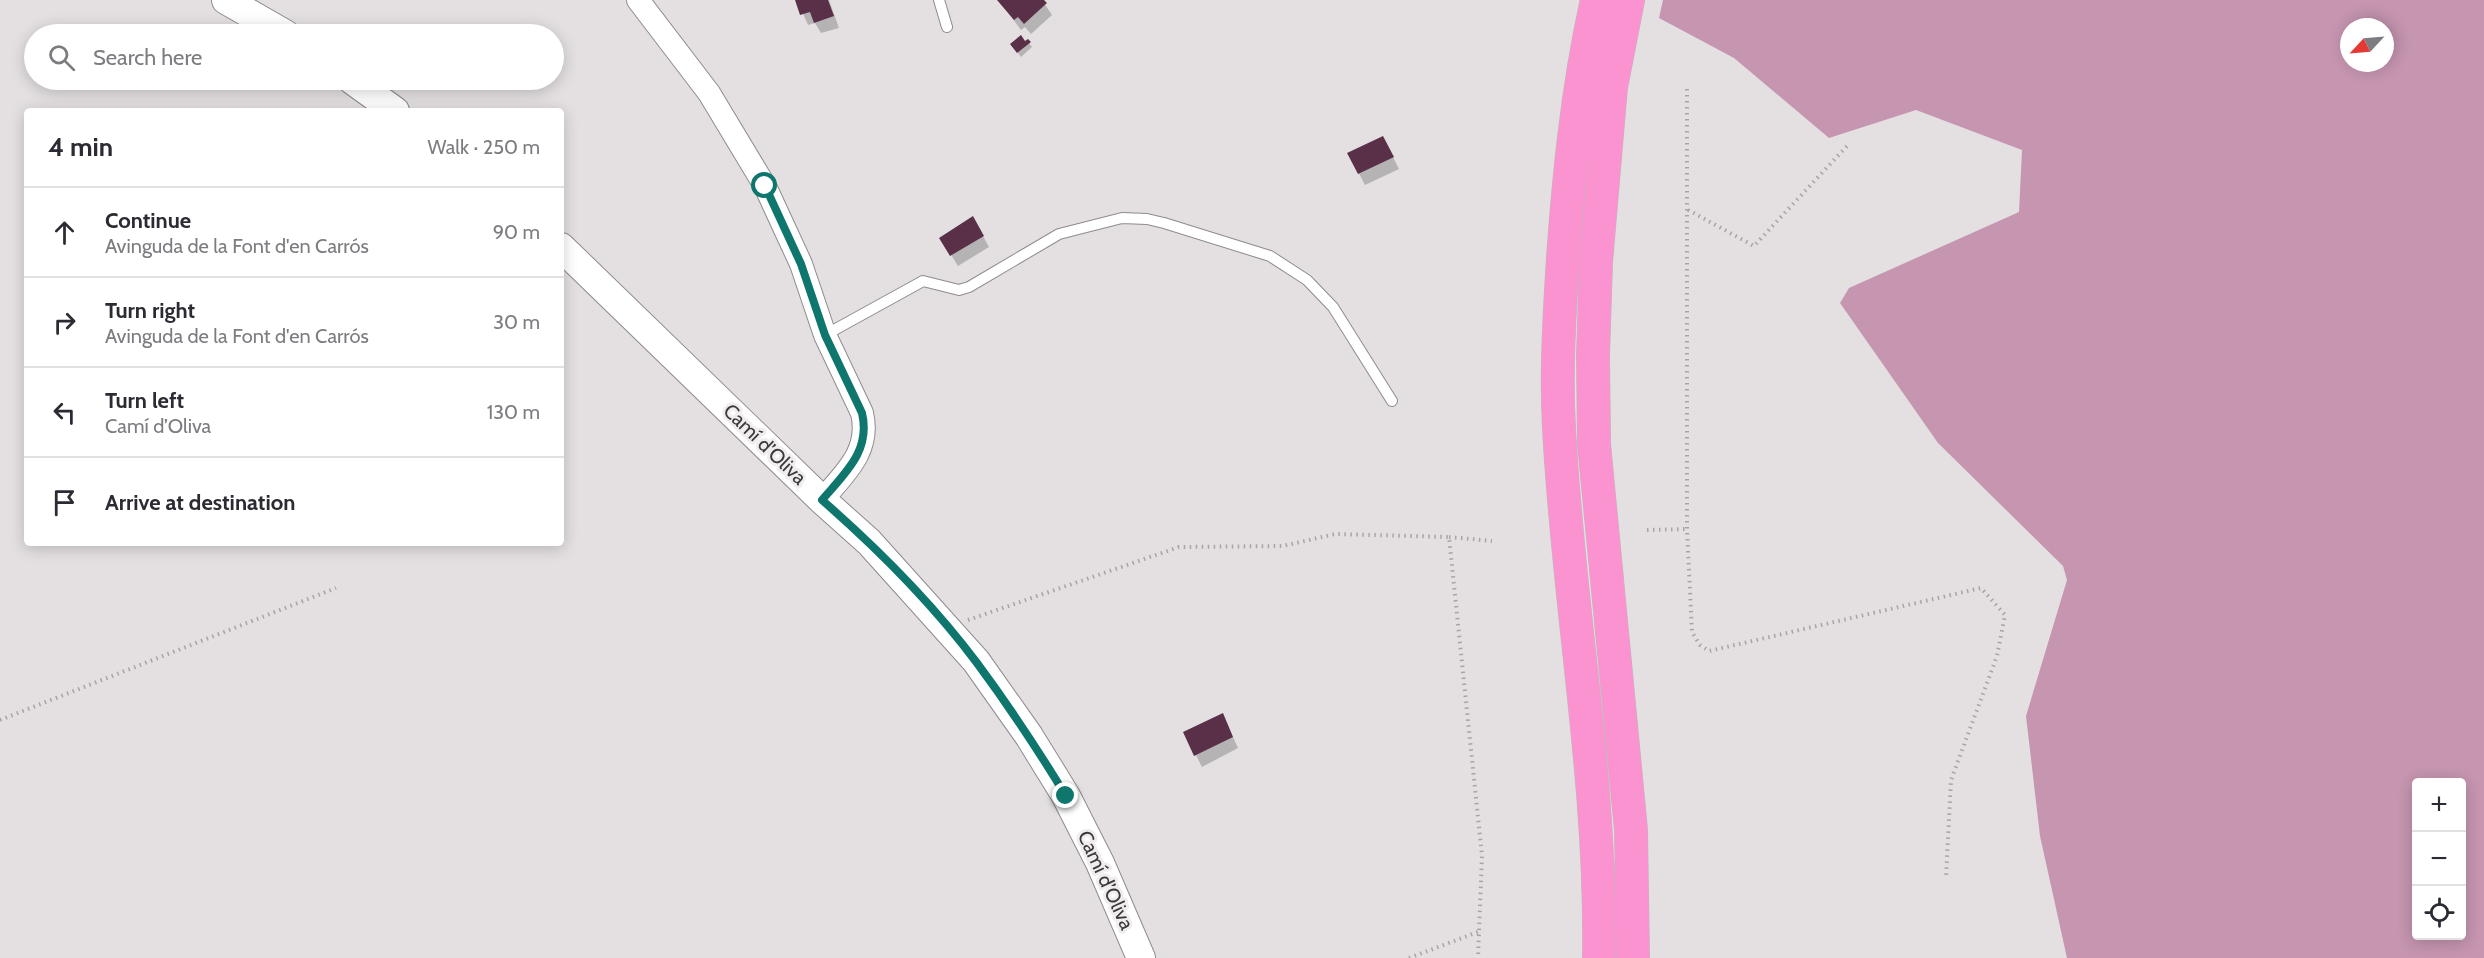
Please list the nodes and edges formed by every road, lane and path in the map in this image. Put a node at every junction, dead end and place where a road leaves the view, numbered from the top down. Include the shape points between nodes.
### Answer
1 (226, 0) edge
2 (638, 0) edge
3 (939, 0) edge
4 (1597, 0) edge
5 (1628, 0) edge
6 (268, 24) edge
7 (947, 27) dead end
8 (366, 90) edge
9 (1687, 90) dead end
10 (391, 108) edge
11 (1846, 146) dead end
12 (1688, 210) junction
13 (564, 251) edge
14 (825, 335) junction
15 (1392, 402) dead end
16 (822, 500) junction
17 (1687, 529) junction
18 (1647, 530) dead end
19 (1449, 537) junction
20 (1492, 541) dead end
21 (336, 588) dead end
22 (948, 627) junction
23 (0, 720) edge
24 (1947, 877) dead end
25 (1478, 932) junction
26 (1141, 958) edge
27 (1409, 958) edge
28 (1478, 958) edge
29 (1599, 958) edge
30 (1633, 958) edge

1 - 6 street
2 - 14 street via 709,93 765,186 801,264
3 - 7 lane
4 - 29 highway via 1584,56 1565,221 1557,368 1563,491 1596,837
5 - 30 highway via 1611,87 1596,262 1593,355 1594,444 1631,830
8 - 10 street
9 - 12 path
11 - 12 path via 1754,246
12 - 17 path
13 - 16 street, Camí d’Oliva
14 - 15 lane via 922,281 959,290 1059,234 1122,219 1147,219 1260,253 1307,280 1334,307
14 - 16 street via 866,428 861,449
16 - 22 street, Camí d’Oliva via 869,542
17 - 18 path
17 - 24 path via 1692,632 1709,651 1981,588 2005,615 1997,656 1951,780
19 - 20 path
19 - 22 path via 1335,534 1283,546 1179,548
19 - 25 path via 1482,856
21 - 23 path
22 - 26 street, Camí d’Oliva via 1029,736 1066,796
25 - 27 path
25 - 28 path

